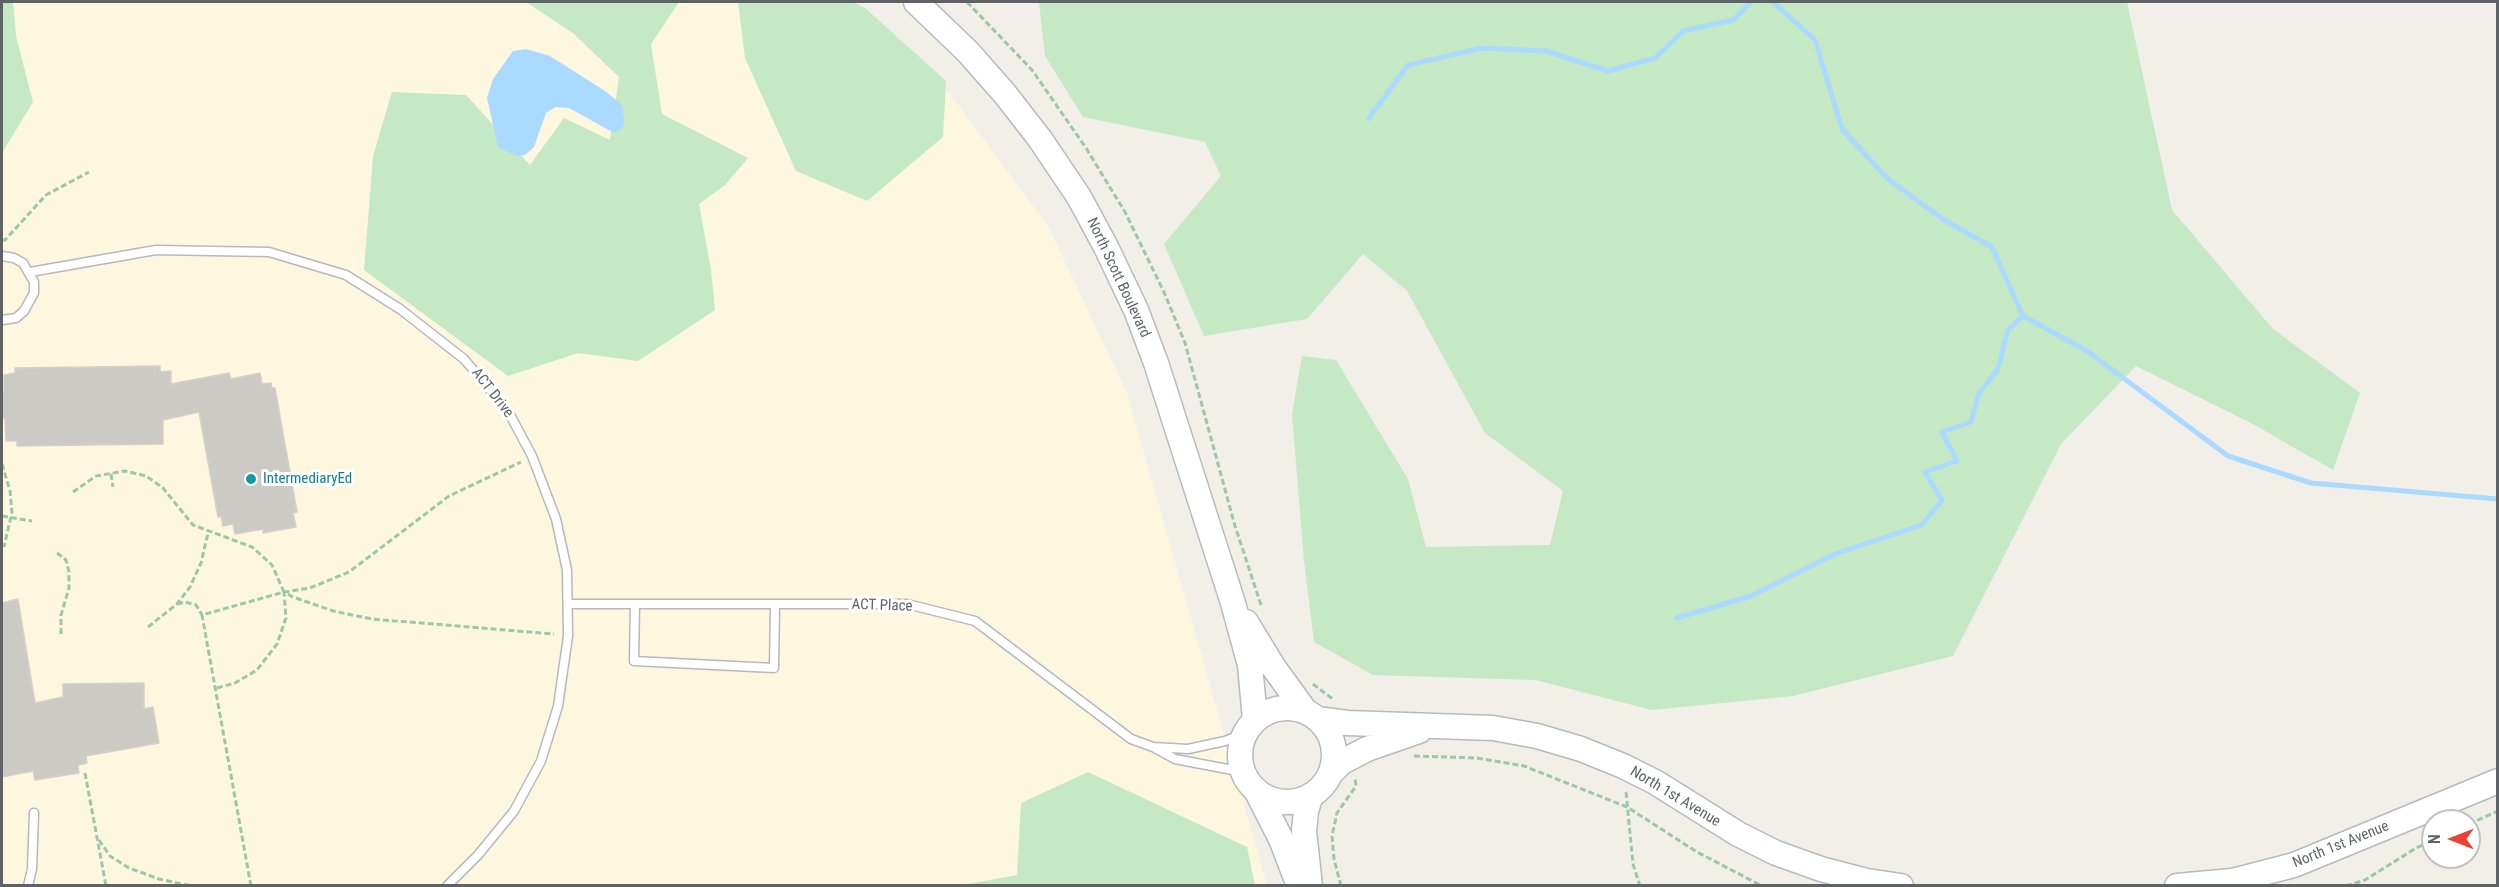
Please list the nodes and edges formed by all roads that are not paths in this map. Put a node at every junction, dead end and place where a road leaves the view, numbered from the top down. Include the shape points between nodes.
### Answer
1 (916, 2) edge
2 (2, 256) edge
3 (30, 272) junction
4 (2, 320) edge
5 (1233, 603) junction
6 (568, 604) junction
7 (635, 604) junction
8 (775, 604) junction
9 (1312, 716) junction
10 (1445, 725) junction
11 (1250, 727) junction
12 (1153, 747) junction
13 (1330, 774) junction
14 (2498, 781) edge
15 (1251, 782) junction
16 (1311, 795) junction
17 (34, 813) dead end
18 (28, 885) edge
19 (447, 885) edge
20 (1299, 885) edge
21 (1310, 885) edge
22 (1901, 885) edge
23 (2177, 885) edge

1 - 5 main road, North Scott Boulevard via 968,52 1040,139 1079,197 1106,247 1156,363
2 - 3 lane via 14,258
3 - 4 lane via 34,293 31,303 15,318
3 - 6 lane, ACT Drive via 156,250 213,250 269,252 346,275 400,309 464,358 508,411 532,456 556,519 567,570
5 - 9 main road, North Scott Boulevard via 1274,668
5 - 11 main road, North Scott Boulevard via 1250,665
6 - 7 lane, ACT Place
6 - 19 lane, ACT Drive via 568,636 558,706 541,761 514,811
7 - 8 lane, ACT Place
7 - 8 lane via 634,661 774,668
8 - 12 lane, ACT Place via 907,604 975,621 1131,739
9 - 10 main road, North 1st Avenue via 1353,723
9 - 11 main road via 1284,708 1269,711
9 - 13 main road via 1326,728 1333,743
10 - 13 main road, North 1st Avenue via 1408,733 1367,749 1342,762
10 - 22 main road, North 1st Avenue via 1503,729 1581,749 1655,782 1776,853 1867,881
11 - 12 lane, ACT Place via 1225,741 1188,749
11 - 15 main road via 1241,749 1241,765
12 - 15 lane, ACT Place via 1191,764 1224,768
13 - 16 main road
14 - 23 main road, North 1st Avenue via 2294,865 2232,881
15 - 16 main road via 1268,798 1297,800
15 - 20 main road via 1281,839
16 - 21 main road via 1304,831
17 - 18 lane

